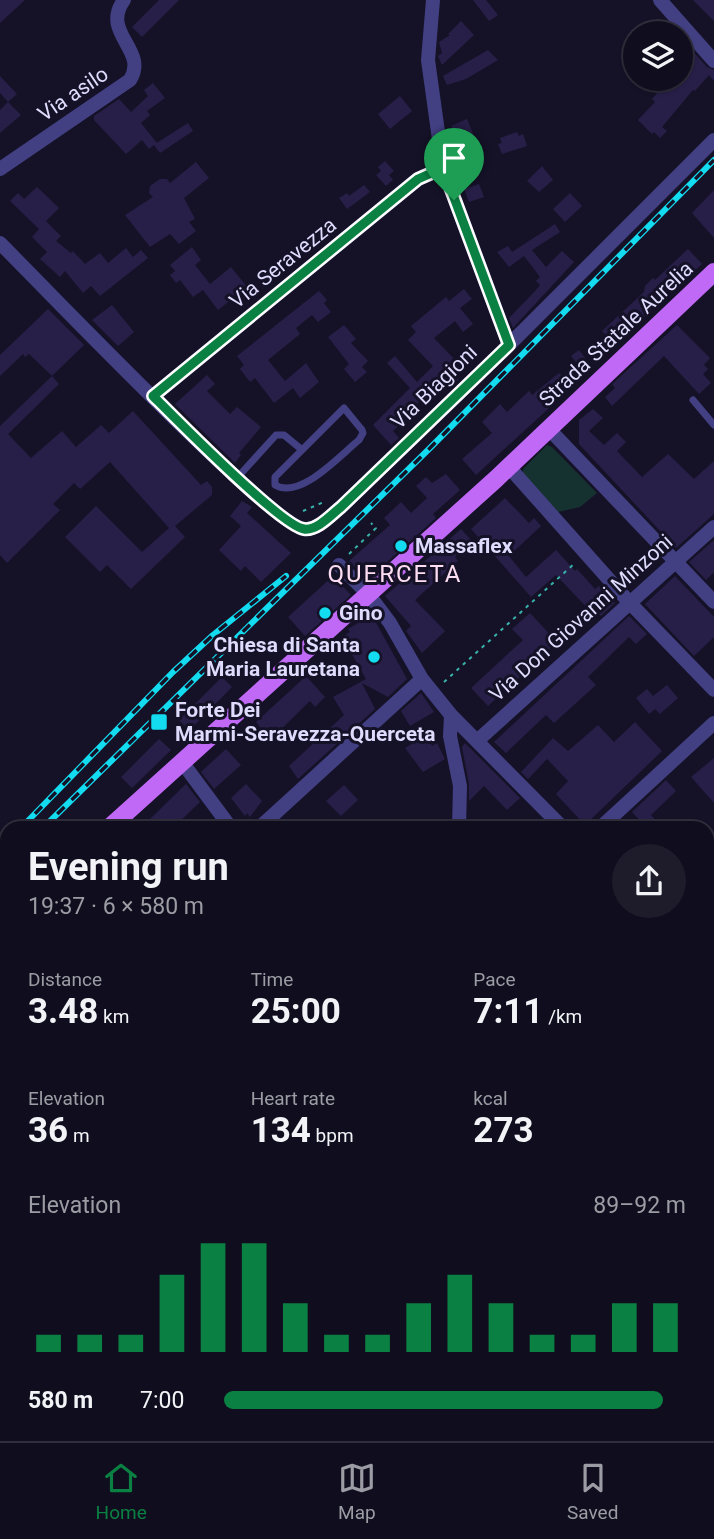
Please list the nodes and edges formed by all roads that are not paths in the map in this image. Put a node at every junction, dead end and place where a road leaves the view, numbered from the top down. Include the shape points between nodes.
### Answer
1 (124, 0) edge
2 (433, 0) edge
3 (660, 0) edge
4 (714, 61) edge
5 (714, 140) edge
6 (443, 168) junction
7 (0, 169) edge
8 (0, 243) edge
9 (714, 272) edge
10 (509, 345) junction
11 (153, 396) junction
12 (693, 400) dead end
13 (714, 425) edge
14 (548, 428) junction
15 (301, 449) junction
16 (509, 467) junction
17 (237, 478) junction
18 (714, 527) edge
19 (676, 561) junction
20 (339, 565) road end
21 (369, 595) junction
22 (629, 602) junction
23 (714, 602) edge
24 (422, 679) junction
25 (714, 690) edge
26 (451, 715) junction
27 (714, 723) edge
28 (477, 741) junction
29 (182, 762) junction
30 (118, 821) edge
31 (226, 821) edge
32 (267, 821) edge
33 (459, 821) edge
34 (556, 821) edge
35 (608, 821) edge

1 - 7 street, Via asilo via 116,20 135,62 130,80
2 - 6 street via 428,60
3 - 4 street
5 - 10 street, Via Biagioni
6 - 10 street
6 - 11 street, Via Seravezza via 418,179
8 - 11 street
9 - 14 main road, Strada Statale Aurelia
10 - 17 street, Via Biagioni via 315,527 304,529 290,523
11 - 17 street
12 - 13 lane
14 - 16 main road, Strada Statale Aurelia
14 - 19 street
15 - 15 lane via 275,477 275,485 281,489 299,488 363,433 344,408
15 - 17 lane via 284,435 276,435
16 - 21 main road, Strada Statale Aurelia
16 - 22 street
18 - 19 street, Via Don Giovanni Minzoni
19 - 22 street, Via Don Giovanni Minzoni
19 - 23 street
20 - 21 street
21 - 24 street
21 - 29 main road, Strada Statale Aurelia
22 - 25 street
22 - 28 street, Via Don Giovanni Minzoni
24 - 26 street
24 - 32 street
26 - 28 street
26 - 33 street via 450,736 460,786
27 - 35 street
28 - 34 street
29 - 30 main road, Strada Statale Aurelia
29 - 31 street

